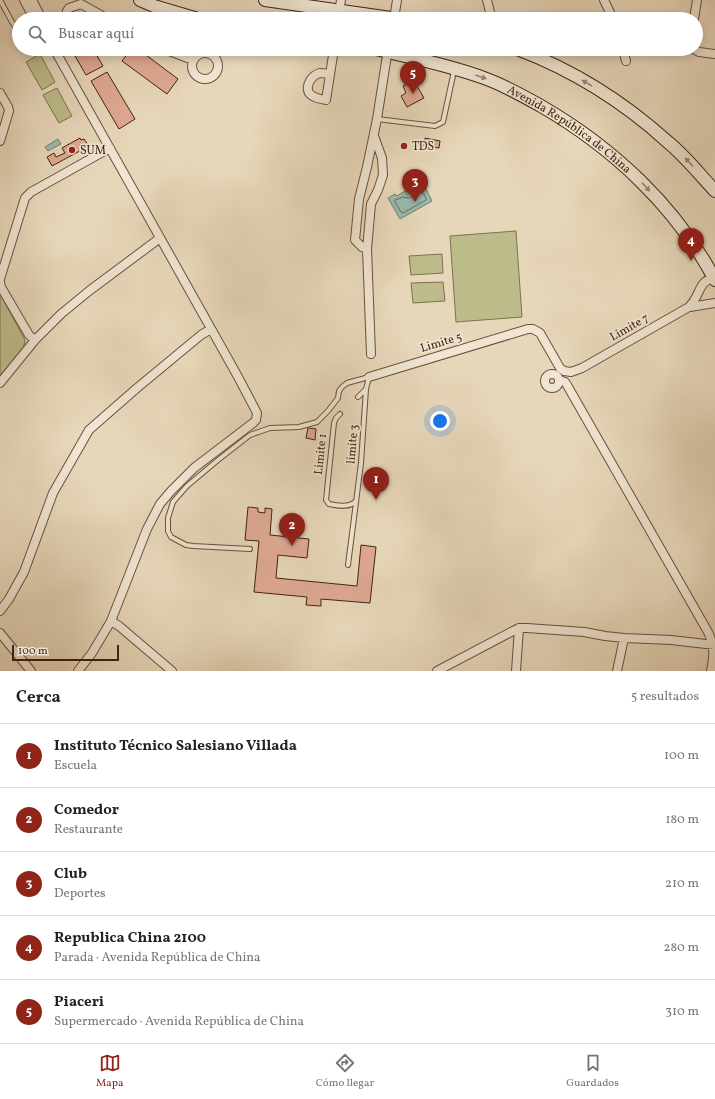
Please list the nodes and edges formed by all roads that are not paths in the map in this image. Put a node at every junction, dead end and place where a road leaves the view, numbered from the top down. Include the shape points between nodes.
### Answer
1 (0, 0) edge
2 (140, 0) edge
3 (265, 0) edge
4 (397, 0) edge
5 (487, 0) edge
6 (604, 0) edge
7 (697, 0) edge
8 (28, 1) edge
9 (339, 10) edge
10 (31, 12) edge
11 (37, 12) edge
12 (67, 12) edge
13 (95, 12) edge
14 (174, 12) edge
15 (351, 12) edge
16 (395, 12) edge
17 (490, 12) edge
18 (610, 12) edge
19 (695, 12) edge
20 (12, 22) edge
21 (703, 52) edge
22 (715, 54) edge
23 (58, 56) edge
24 (183, 56) edge
25 (199, 56) edge
26 (213, 56) edge
27 (333, 56) edge
28 (383, 56) edge
29 (408, 56) edge
30 (532, 56) edge
31 (625, 56) edge
32 (194, 60) junction
33 (626, 61) dead end
34 (455, 68) junction
35 (330, 74) dead end
36 (0, 93) edge
37 (377, 118) junction
38 (374, 136) junction
39 (0, 139) edge
40 (110, 148) junction
41 (715, 191) edge
42 (160, 238) junction
43 (367, 249) junction
44 (715, 278) edge
45 (0, 281) edge
46 (715, 303) edge
47 (689, 307) junction
48 (211, 329) junction
49 (35, 340) junction
50 (371, 354) dead end
51 (558, 365) joint
52 (369, 377) junction
53 (559, 380) dead end
54 (0, 383) edge
55 (366, 389) junction
56 (358, 397) dead end
57 (340, 414) dead end
58 (356, 501) junction
59 (250, 549) dead end
60 (348, 565) dead end
61 (0, 611) edge
62 (111, 621) junction
63 (519, 628) junction
64 (0, 633) edge
65 (624, 638) junction
66 (714, 644) edge
67 (31, 671) edge
68 (78, 671) edge
69 (172, 671) edge
70 (437, 671) edge
71 (516, 671) edge
72 (617, 671) edge
73 (711, 671) edge

1 - 20 lane
2 - 14 main road
3 - 9 main road
4 - 16 street
5 - 17 street
6 - 18 street
7 - 19 street
8 - 10 street
8 - 11 street
9 - 15 main road
12 - 13 street via 69,8 81,4
21 - 22 street
23 - 40 street
24 - 32 street
25 - 32 street
26 - 32 street via 217,67 214,75 207,79 195,75 192,67
27 - 35 street
28 - 37 street
29 - 34 main road, Avenida República de China
41 -> 30 main road via 686,159 650,126 612,98 572,74
31 - 33 street
34 - 37 lane via 443,122 439,125
34 -> 44 main road, Avenida República de China via 485,78 524,96 565,120 609,153 638,179 672,216
36 - 39 street via 9,111
37 - 38 street
38 - 43 street via 382,158 383,175 371,204
38 - 43 street via 359,199 355,235 355,240
40 - 42 street
40 - 45 street via 31,192 25,198
42 - 48 street
42 - 49 street via 89,291
43 - 50 street
44 - 47 street via 703,284 695,301
45 - 49 street via 29,335
46 - 47 street
47 - 51 street, Limite 7 via 582,368 571,372 564,371
48 - 61 street via 89,430 53,493 24,572
48 - 62 street via 256,409 256,420 194,468 160,504 147,529
49 - 54 street
51 - 52 street, Limite 5 via 543,337 538,331 528,329
52 - 55 lane, limite 3
52 - 59 lane via 347,383 342,387 338,398 317,422 299,427 270,428 250,435 187,486 173,502 168,518 168,531 171,537 186,545
53 - 66 street via 567,385
55 - 56 lane
55 - 58 lane, limite 3
57 - 58 lane, Limite 1 via 334,423 326,498 329,504 335,505 350,506
58 - 60 lane, limite 3
62 - 68 street
62 - 69 street
63 - 65 street via 584,632
63 - 70 street
63 - 71 street
64 - 67 street
65 - 66 street
65 - 72 street
66 - 73 street

